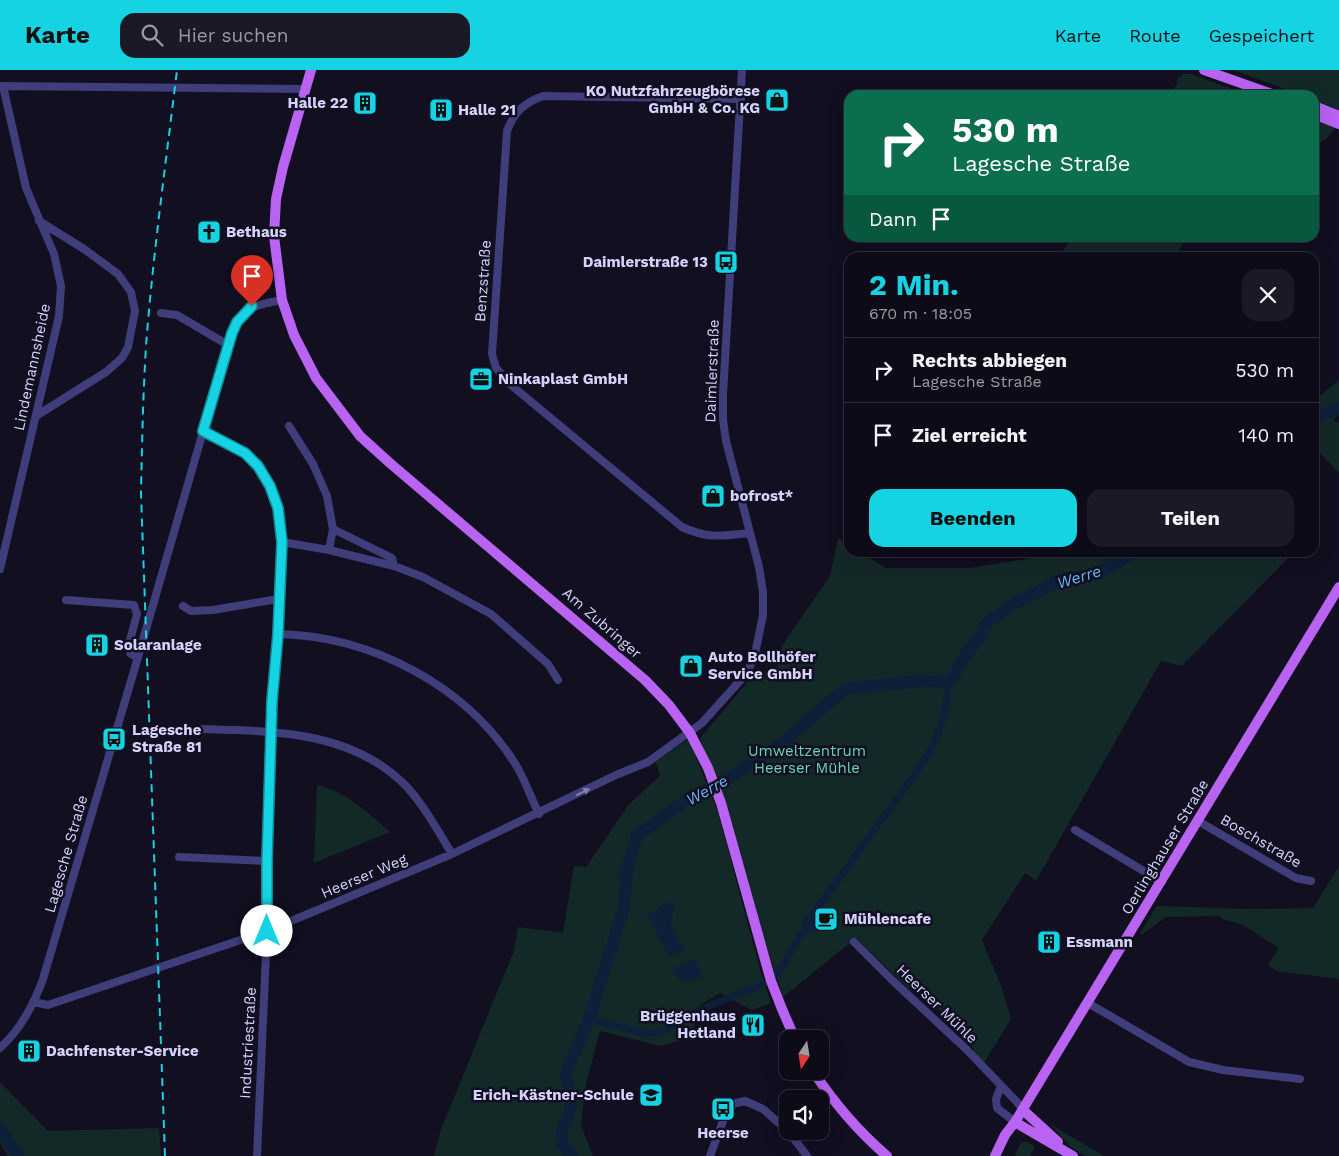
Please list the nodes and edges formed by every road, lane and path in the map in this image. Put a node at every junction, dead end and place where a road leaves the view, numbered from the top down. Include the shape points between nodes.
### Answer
1 (311, 70) edge
2 (742, 70) edge
3 (1204, 70) edge
4 (2, 86) edge
5 (306, 88) junction
6 (1261, 90) edge
7 (741, 99) junction
8 (1319, 110) edge
9 (1319, 112) edge
10 (1339, 116) edge
11 (1339, 124) edge
12 (39, 221) junction
13 (282, 300) junction
14 (161, 313) dead end
15 (228, 345) junction
16 (36, 416) junction
17 (289, 426) dead end
18 (203, 431) junction
19 (333, 530) junction
20 (750, 533) junction
21 (282, 542) junction
22 (329, 550) junction
23 (394, 566) junction
24 (0, 569) edge
25 (1339, 587) edge
26 (66, 600) dead end
27 (279, 601) junction
28 (183, 606) dead end
29 (278, 634) junction
30 (138, 658) junction
31 (558, 680) dead end
32 (271, 731) junction
33 (188, 732) dead end
34 (690, 733) junction
35 (539, 814) junction
36 (1198, 821) junction
37 (1075, 830) dead end
38 (452, 854) junction
39 (179, 857) dead end
40 (267, 861) junction
41 (1311, 881) dead end
42 (1162, 882) junction
43 (267, 931) junction
44 (854, 942) dead end
45 (33, 1002) junction
46 (1088, 1003) junction
47 (791, 1030) edge
48 (0, 1048) edge
49 (1300, 1079) dead end
50 (820, 1080) edge
51 (1001, 1086) junction
52 (1023, 1110) junction
53 (1015, 1122) junction
54 (779, 1123) edge
55 (796, 1140) edge
56 (1070, 1154) edge
57 (258, 1156) edge
58 (710, 1156) edge
59 (807, 1156) edge
60 (887, 1156) edge
61 (995, 1156) edge
62 (1002, 1156) edge

1 - 5 main road, Am Zubringer
2 - 7 street, Daimlerstraße
3 - 6 main road
4 - 5 street
4 - 12 street, Lindemannsheide via 26,188
5 - 13 main road, Am Zubringer via 276,199 274,236
7 - 20 street, Daimlerstraße via 723,401 726,443
7 - 20 street, Benzstraße via 543,96 521,108 510,123 507,137 492,354 496,368 510,385 682,528 706,536
8 - 10 main road
9 - 11 main road
12 - 16 street, Lindemannsheide via 54,254 61,286 59,316
12 - 16 street via 118,274 131,292 135,311 128,347 122,358 106,372
13 - 15 street, Lagesche Straße via 252,306 237,322
13 - 34 main road, Am Zubringer via 294,335 316,378 360,436 645,680
14 - 15 street via 177,315
15 - 18 street, Lagesche Straße
16 - 24 street, Lindemannsheide
17 - 19 street via 313,464 327,496
18 - 21 street, Industriestraße via 245,453 258,466 275,498
18 - 30 street, Lagesche Straße
19 - 22 street
19 - 23 street via 392,558
20 - 34 street, Daimlerstraße via 759,567 763,603 755,654 740,682
21 - 22 street
21 - 27 street, Industriestraße
22 - 23 street
23 - 31 street via 423,577 491,614 548,664
25 - 36 main road, Oerlinghauser Straße
26 - 30 street via 134,605 137,614 130,653
27 - 28 street via 213,610 191,611
27 - 29 street, Industriestraße
29 - 32 street, Industriestraße
29 - 35 street via 326,639 361,648 408,668 439,686 490,731 516,766
30 - 45 street, Lagesche Straße via 43,979
32 - 33 street via 198,729
32 - 38 street via 347,747 382,767 407,788 432,819
32 - 40 street, Industriestraße
35 -> 34 street, Heerser Weg via 648,762
34 - 47 main road, Am Zubringer via 722,803 772,981
35 - 38 street, Heerser Weg
36 - 41 street, Boschstraße via 1296,878
36 - 42 main road, Oerlinghauser Straße
37 - 42 street
38 - 43 street, Heerser Weg
39 - 40 street
40 - 43 street, Industriestraße
42 - 46 main road, Oerlinghauser Straße
43 - 45 street, Heerser Weg via 48,1005
43 - 57 street, Industriestraße
44 - 51 street, Heerser Mühle
45 - 48 street, Lagesche Straße via 15,1033
46 - 49 street via 1189,1062 1223,1070
46 - 52 main road, Oerlinghauser Straße
50 - 60 main road via 839,1108
51 - 52 street, Heerser Mühle
51 - 53 street via 996,1099 997,1108
52 - 53 main road, Oerlinghauser Straße
52 - 56 main road
53 - 56 main road
53 - 61 main road, Oerlinghauser Straße
53 - 62 main road, Oerlinghauser Straße via 1016,1129
54 - 58 street via 763,1109 745,1101 732,1104 722,1121
55 - 59 street

